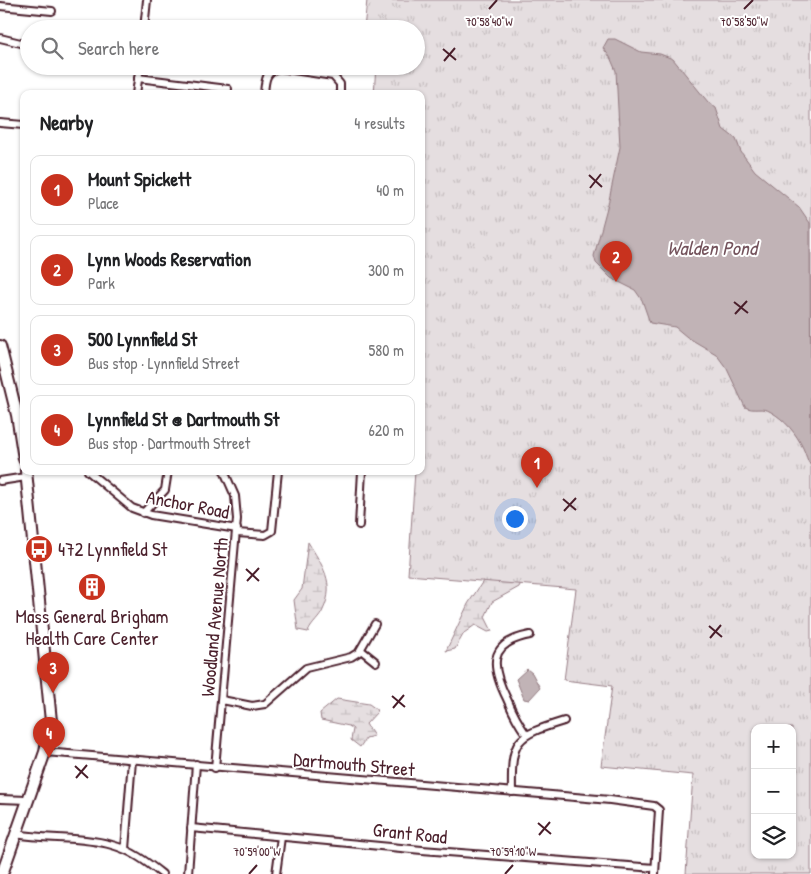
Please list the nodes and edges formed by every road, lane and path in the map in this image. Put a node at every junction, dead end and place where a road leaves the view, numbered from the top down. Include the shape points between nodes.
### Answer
1 (147, 0) edge
2 (0, 6) edge
3 (52, 11) dead end
4 (145, 20) edge
5 (0, 38) edge
6 (20, 43) edge
7 (138, 75) edge
8 (267, 75) edge
9 (326, 75) edge
10 (138, 78) junction
11 (228, 89) dead end
12 (136, 90) edge
13 (265, 90) edge
14 (340, 90) edge
15 (0, 123) edge
16 (20, 125) edge
17 (0, 346) edge
18 (5, 384) edge
19 (20, 427) edge
20 (22, 475) edge
21 (26, 475) edge
22 (93, 475) edge
23 (167, 475) edge
24 (226, 475) edge
25 (278, 475) edge
26 (362, 475) edge
27 (0, 481) edge
28 (143, 513) junction
29 (359, 525) dead end
30 (237, 531) junction
31 (375, 624) dead end
32 (530, 636) dead end
33 (361, 650) junction
34 (376, 662) dead end
35 (222, 700) junction
36 (564, 721) dead end
37 (526, 734) junction
38 (45, 752) junction
39 (132, 760) junction
40 (196, 764) junction
41 (215, 768) junction
42 (512, 792) junction
43 (0, 799) edge
44 (28, 800) junction
45 (191, 828) junction
46 (16, 834) junction
47 (281, 836) junction
48 (125, 850) junction
49 (655, 871) edge
50 (2, 874) edge
51 (162, 874) edge
52 (188, 874) edge
53 (276, 874) edge

1 - 4 street
2 - 3 street
5 - 6 street
7 - 10 street
8 - 13 street
9 - 14 street via 333,76 340,84
10 - 11 street
10 - 12 street
15 - 16 street
17 - 18 main road
18 - 19 main road
20 - 27 street
21 - 38 main road via 51,709
22 - 28 street, Anchor Road via 132,508
23 - 28 street via 165,490
24 - 30 street, Woodland Avenue North via 235,496
25 - 30 street, Anchor Road via 272,531 265,535
26 - 29 street
28 - 30 street, Anchor Road
30 - 35 street, Woodland Avenue North
31 - 33 street
32 - 37 street via 507,642 497,655 495,666 499,683
33 - 34 street
33 - 35 street via 351,657 304,669 262,705
35 - 41 street, Woodland Avenue North
36 - 37 street
37 - 42 street via 515,750
38 - 39 street, Dartmouth Street
38 - 44 main road
39 - 40 street, Dartmouth Street
39 - 48 street
40 - 41 street, Dartmouth Street
40 - 45 street
41 - 42 street, Dartmouth Street
42 - 49 street, Dartmouth Street via 654,806 659,810
43 - 44 street
44 - 46 main road
45 - 47 street, Grant Road
45 - 52 street
46 - 48 street via 111,844
46 - 50 main road
47 - 49 street, Grant Road
47 - 53 street
48 - 51 street

